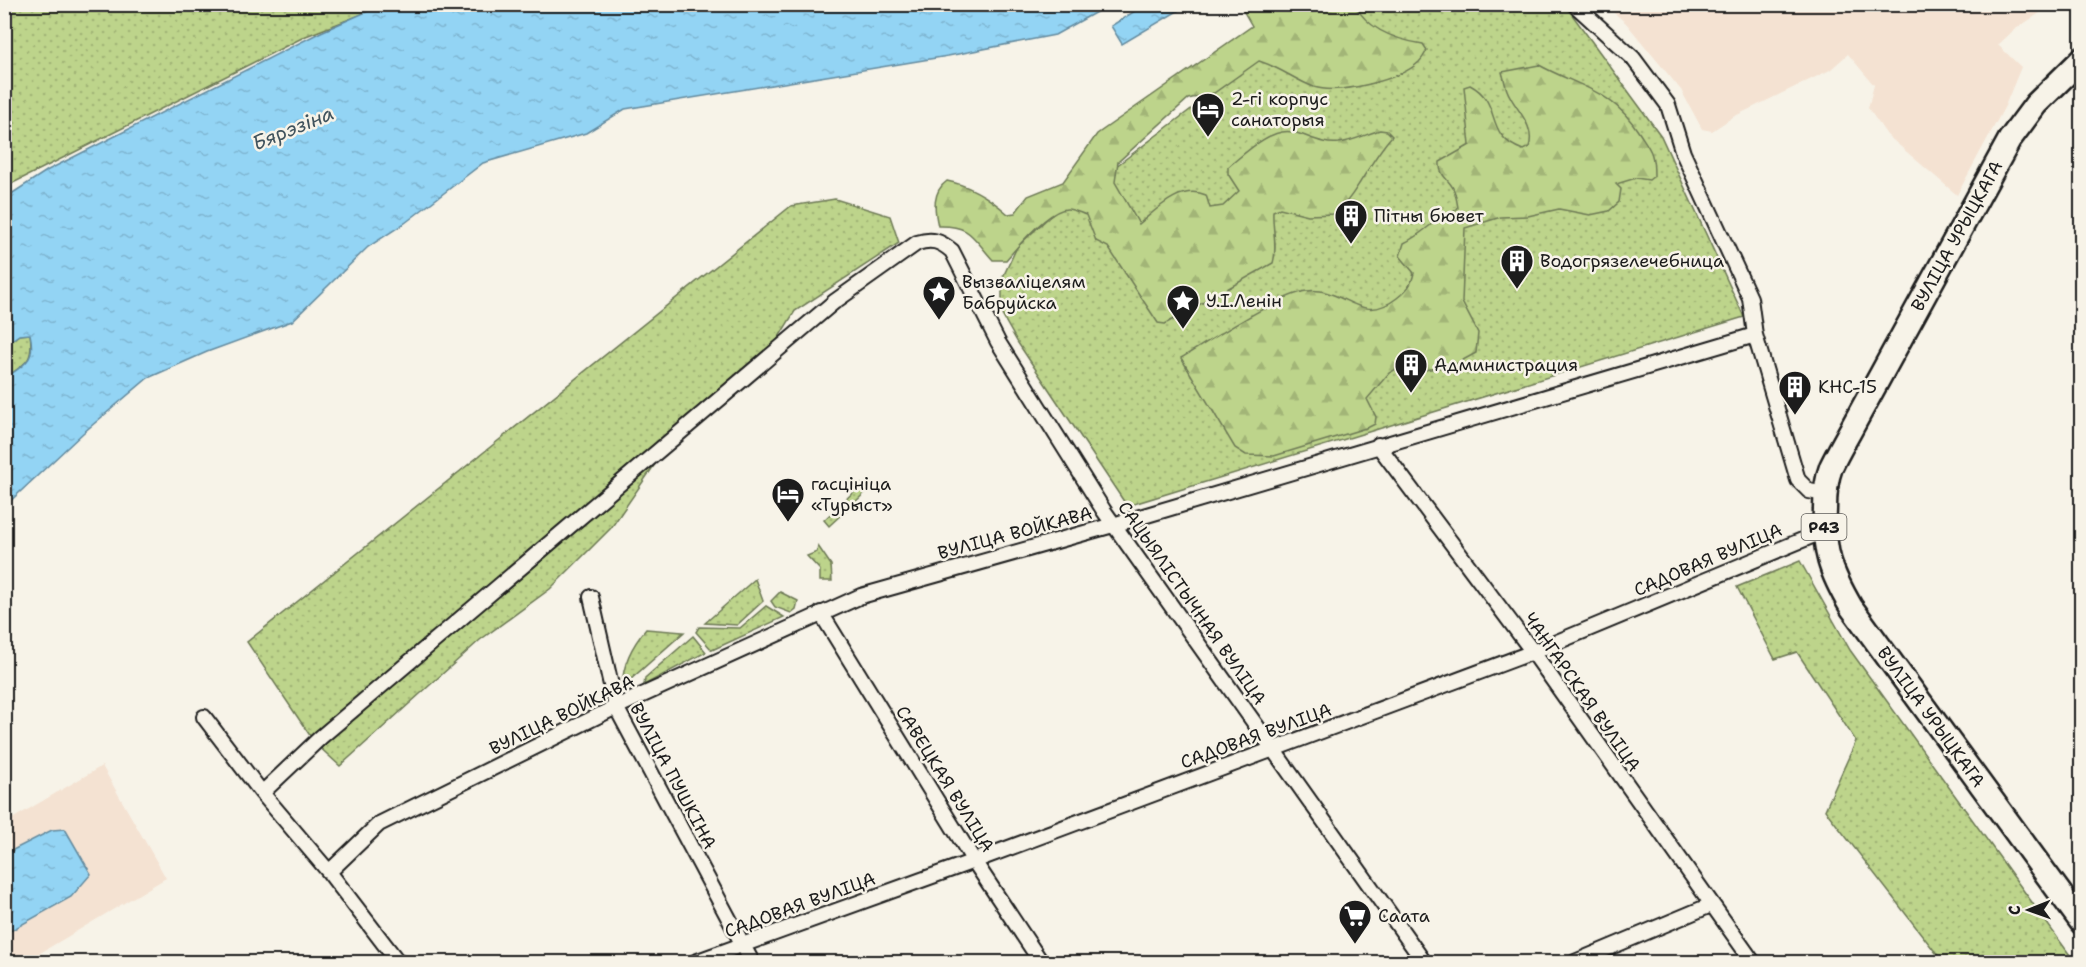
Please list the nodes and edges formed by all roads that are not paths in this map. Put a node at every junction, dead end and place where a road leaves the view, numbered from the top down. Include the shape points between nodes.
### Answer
1 (1574, 4) edge
2 (2082, 59) edge
3 (1755, 335) junction
4 (1378, 445) junction
5 (1826, 494) junction
6 (1113, 525) junction
7 (1824, 531) junction
8 (591, 597) dead end
9 (821, 613) junction
10 (1533, 652) junction
11 (616, 707) junction
12 (204, 717) dead end
13 (1273, 748) junction
14 (262, 793) junction
15 (974, 861) junction
16 (329, 872) junction
17 (1711, 905) junction
18 (2082, 923) edge
19 (742, 945) junction
20 (398, 963) edge
21 (695, 963) edge
22 (752, 963) edge
23 (1041, 963) edge
24 (1424, 963) edge
25 (1575, 963) edge
26 (1753, 963) edge

1 - 3 street via 1633,58 1668,105 1683,153 1749,298
2 - 5 main road, ВУЛІЦА УРЫЦКАГА / Р43 via 2036,104 2010,139 1830,469
3 - 4 street, ВУЛІЦА ВОЙКАВА
3 - 5 street via 1798,480 1809,491
4 - 6 street, ВУЛІЦА ВОЙКАВА
4 - 10 street, ЧАНГАРСКАЯ ВУЛІЦА
5 - 7 main road, ВУЛІЦА УРЫЦКАГА / Р43
6 - 9 street, ВУЛІЦА ВОЙКАВА via 872,593
6 - 13 street, САЦЫЯЛІСТЫЧНАЯ ВУЛІЦА
6 - 14 street, САЦЫЯЛІСТЫЧНАЯ ВУЛІЦА via 999,342 952,251 942,242 928,239 834,302 321,737
7 - 10 street, САДОВАЯ ВУЛІЦА
7 - 18 main road, ВУЛІЦА УРЫЦКАГА / Р43 via 1826,555 1834,578 1851,607
8 - 11 street, ВУЛІЦА ПУШКІНА
9 - 11 street, ВУЛІЦА ВОЙКАВА
9 - 15 street, САВЕЦКАЯ ВУЛІЦА
10 - 13 street, САДОВАЯ ВУЛІЦА
10 - 17 street, ЧАНГАРСКАЯ ВУЛІЦА
11 - 16 street, ВУЛІЦА ВОЙКАВА via 379,824
11 - 19 street, ВУЛІЦА ПУШКІНА
12 - 14 street
13 - 15 street, САДОВАЯ ВУЛІЦА
13 - 24 street, САЦЫЯЛІСТЫЧНАЯ ВУЛІЦА
14 - 16 street
15 - 19 street, САДОВАЯ ВУЛІЦА
15 - 23 street, САВЕЦКАЯ ВУЛІЦА
16 - 20 street
17 - 25 street
17 - 26 street, ЧАНГАРСКАЯ ВУЛІЦА
19 - 21 street, САДОВАЯ ВУЛІЦА
19 - 22 street, ВУЛІЦА ПУШКІНА

